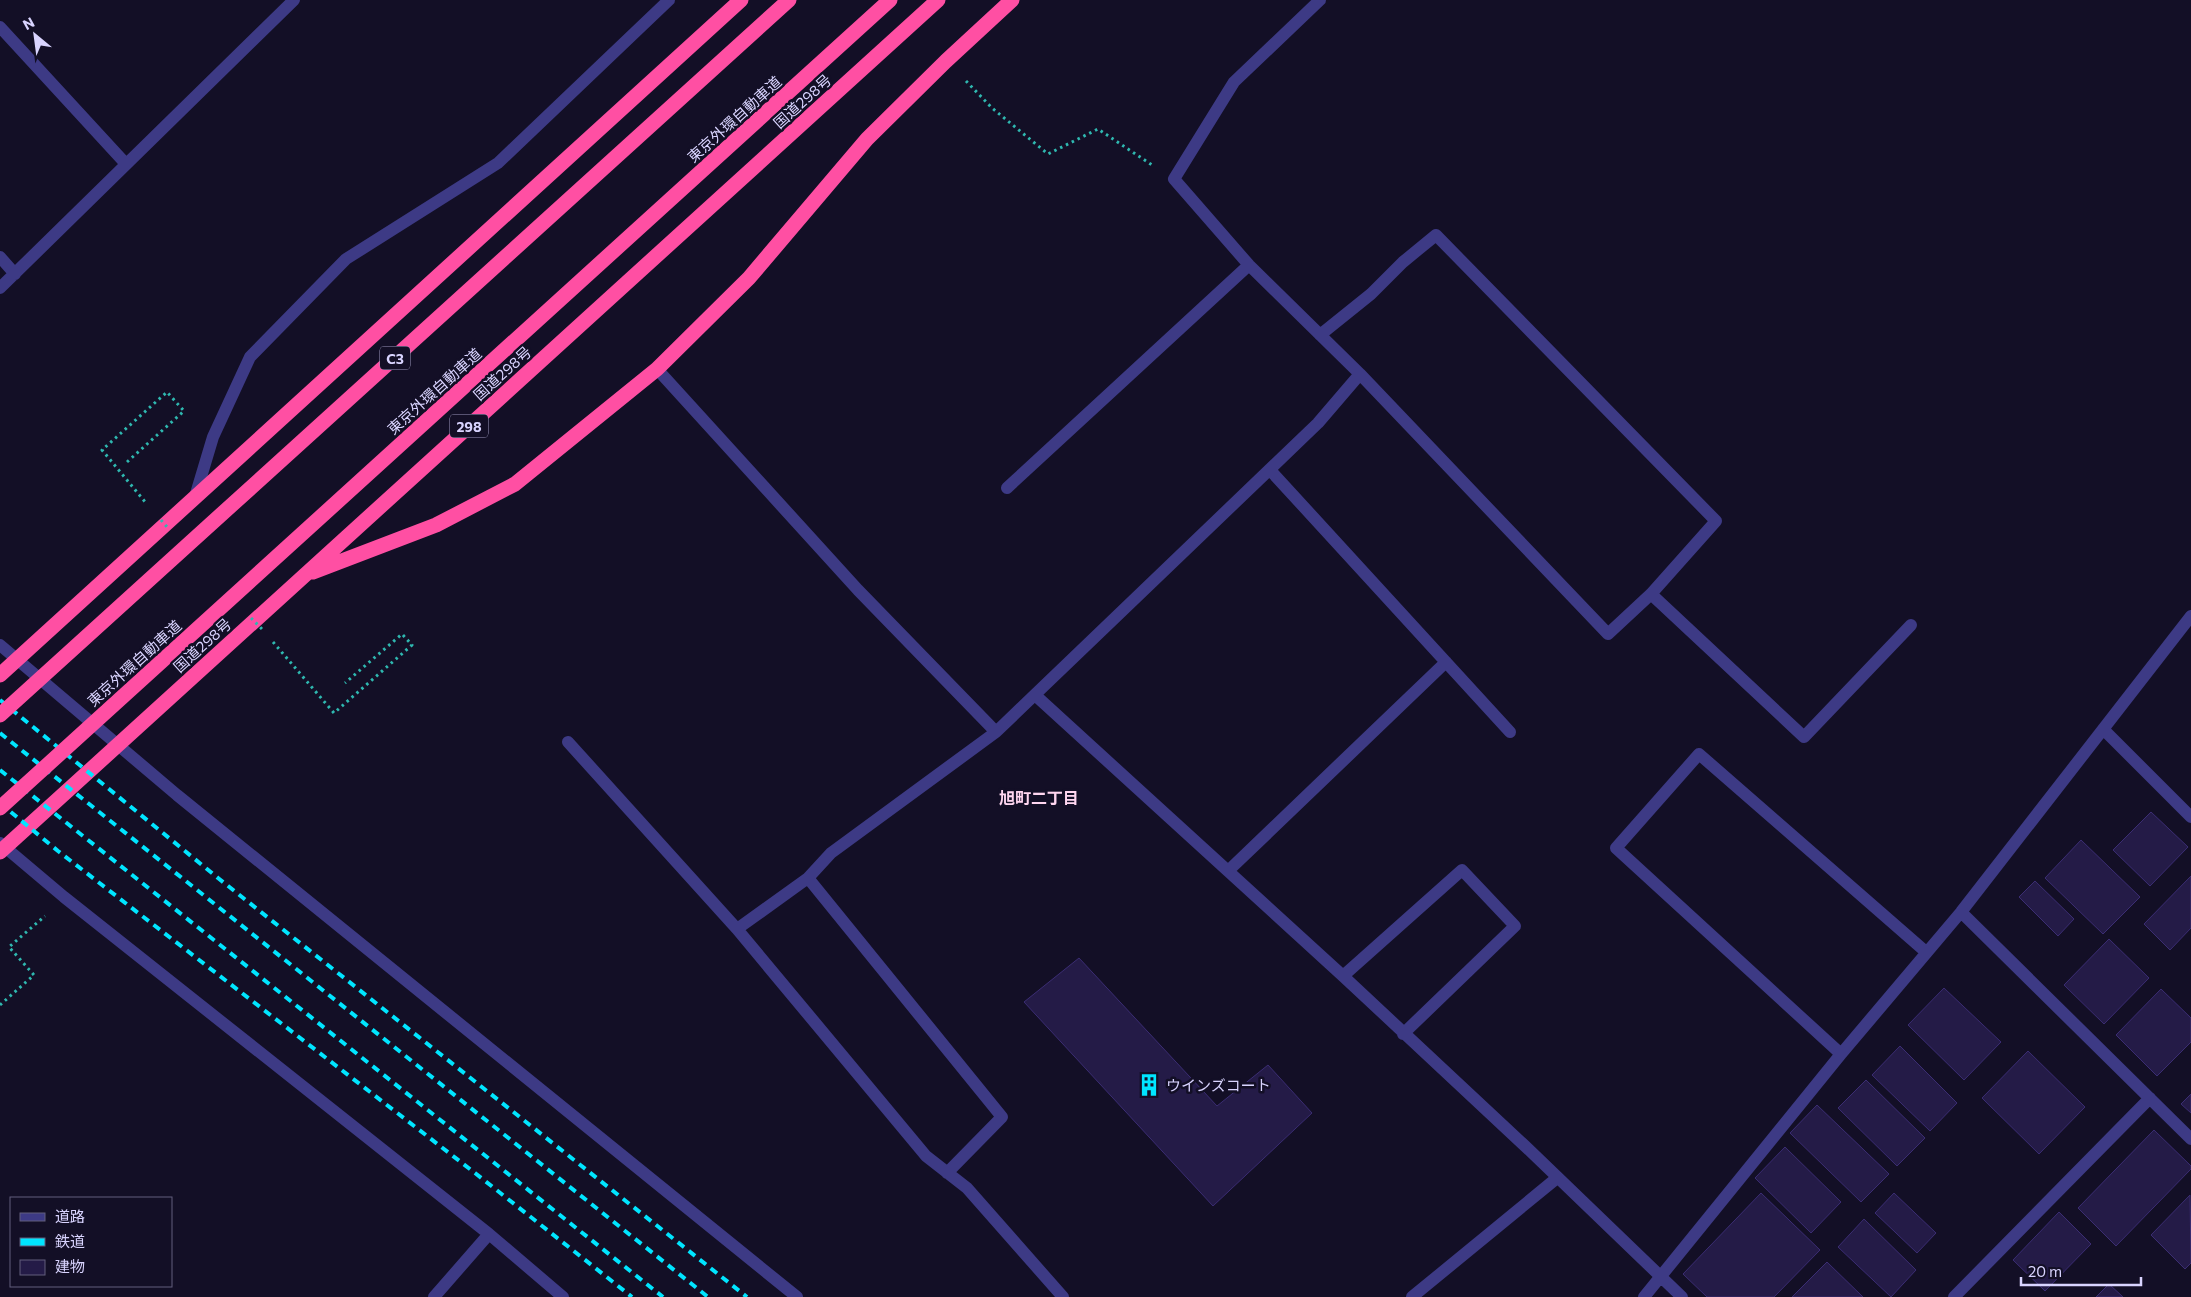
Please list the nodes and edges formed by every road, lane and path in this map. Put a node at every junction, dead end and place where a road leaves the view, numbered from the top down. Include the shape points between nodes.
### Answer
1 (294, 0) edge
2 (669, 0) edge
3 (741, 0) edge
4 (789, 0) edge
5 (890, 0) edge
6 (938, 0) edge
7 (1012, 0) edge
8 (1320, 0) edge
9 (0, 27) edge
10 (946, 61) junction
11 (126, 164) junction
12 (1174, 179) junction
13 (0, 257) edge
14 (1249, 265) junction
15 (15, 274) junction
16 (0, 288) edge
17 (1320, 335) junction
18 (657, 368) junction
19 (1360, 374) junction
20 (127, 462) dead end
21 (1270, 470) junction
22 (1007, 488) dead end
23 (195, 497) junction
24 (149, 506) dead end
25 (155, 513) dead end
26 (161, 520) dead end
27 (304, 575) junction
28 (1651, 594) junction
29 (2191, 616) edge
30 (1911, 625) dead end
31 (264, 631) dead end
32 (0, 645) edge
33 (17, 659) junction
34 (1446, 662) junction
35 (0, 674) edge
36 (345, 683) dead end
37 (1035, 696) junction
38 (0, 714) edge
39 (2103, 729) junction
40 (996, 732) junction
41 (1510, 732) dead end
42 (568, 742) dead end
43 (117, 745) junction
44 (0, 808) edge
45 (2191, 818) edge
46 (2, 848) edge
47 (1228, 870) junction
48 (808, 878) junction
49 (1961, 912) junction
50 (48, 913) dead end
51 (737, 929) junction
52 (1926, 952) junction
53 (1343, 976) junction
54 (0, 1005) edge
55 (1403, 1034) junction
56 (1841, 1054) junction
57 (2150, 1098) junction
58 (2191, 1139) edge
59 (947, 1173) junction
60 (1557, 1178) junction
61 (489, 1234) junction
62 (1661, 1276) junction
63 (562, 1296) edge
64 (434, 1297) edge
65 (797, 1297) edge
66 (1063, 1297) edge
67 (1412, 1297) edge
68 (1644, 1297) edge
69 (1682, 1297) edge
70 (1954, 1297) edge

1 - 11 street
2 - 23 street via 498,163 346,259 250,356 213,437
3 - 23 highway
4 - 38 highway, C3, bridge
5 - 44 highway, 東京外環自動車道, bridge
6 - 27 highway, 国道298号 / 298
7 - 10 highway
8 - 12 street via 1234,82
9 - 11 street
10 - 12 path via 992,108 1048,154 1098,129
10 - 18 highway via 868,139 748,278
11 - 15 street
12 - 14 street
13 - 15 street
14 - 17 street
14 - 22 street
15 - 16 street
17 - 19 street
17 - 28 street via 1436,235 1716,521
18 - 27 highway via 515,484 436,525
18 - 40 street via 858,590
19 - 21 street via 1318,423
19 - 28 street via 1608,634
20 - 24 path via 184,411 167,392 102,450
21 - 34 street
21 - 37 street
23 - 33 highway
25 - 26 path
27 - 43 highway, 国道298号 / 298
28 - 30 street via 1804,737
29 - 39 street
31 - 36 path via 334,713 412,645 402,634
32 - 33 street
33 - 35 highway
33 - 43 street
34 - 41 street
34 - 47 street
37 - 40 street
37 - 47 street
39 - 45 street
39 - 49 street
40 - 48 street via 831,853
42 - 51 street
43 - 46 highway, 国道298号 / 298
43 - 65 street
46 - 61 street
47 - 53 street
48 - 51 street
48 - 59 street via 1002,1117
49 - 52 street
49 - 57 street
50 - 54 path via 10,947 34,975
51 - 59 street via 926,1156
52 - 56 street
52 - 56 street via 1699,754 1616,848
53 - 55 street
53 - 55 street via 1462,870 1515,926
55 - 60 street
56 - 62 street
57 - 58 street
57 - 70 street
59 - 66 street via 968,1188
60 - 62 street
60 - 67 street
61 - 63 street
61 - 64 street
62 - 68 street
62 - 69 street

